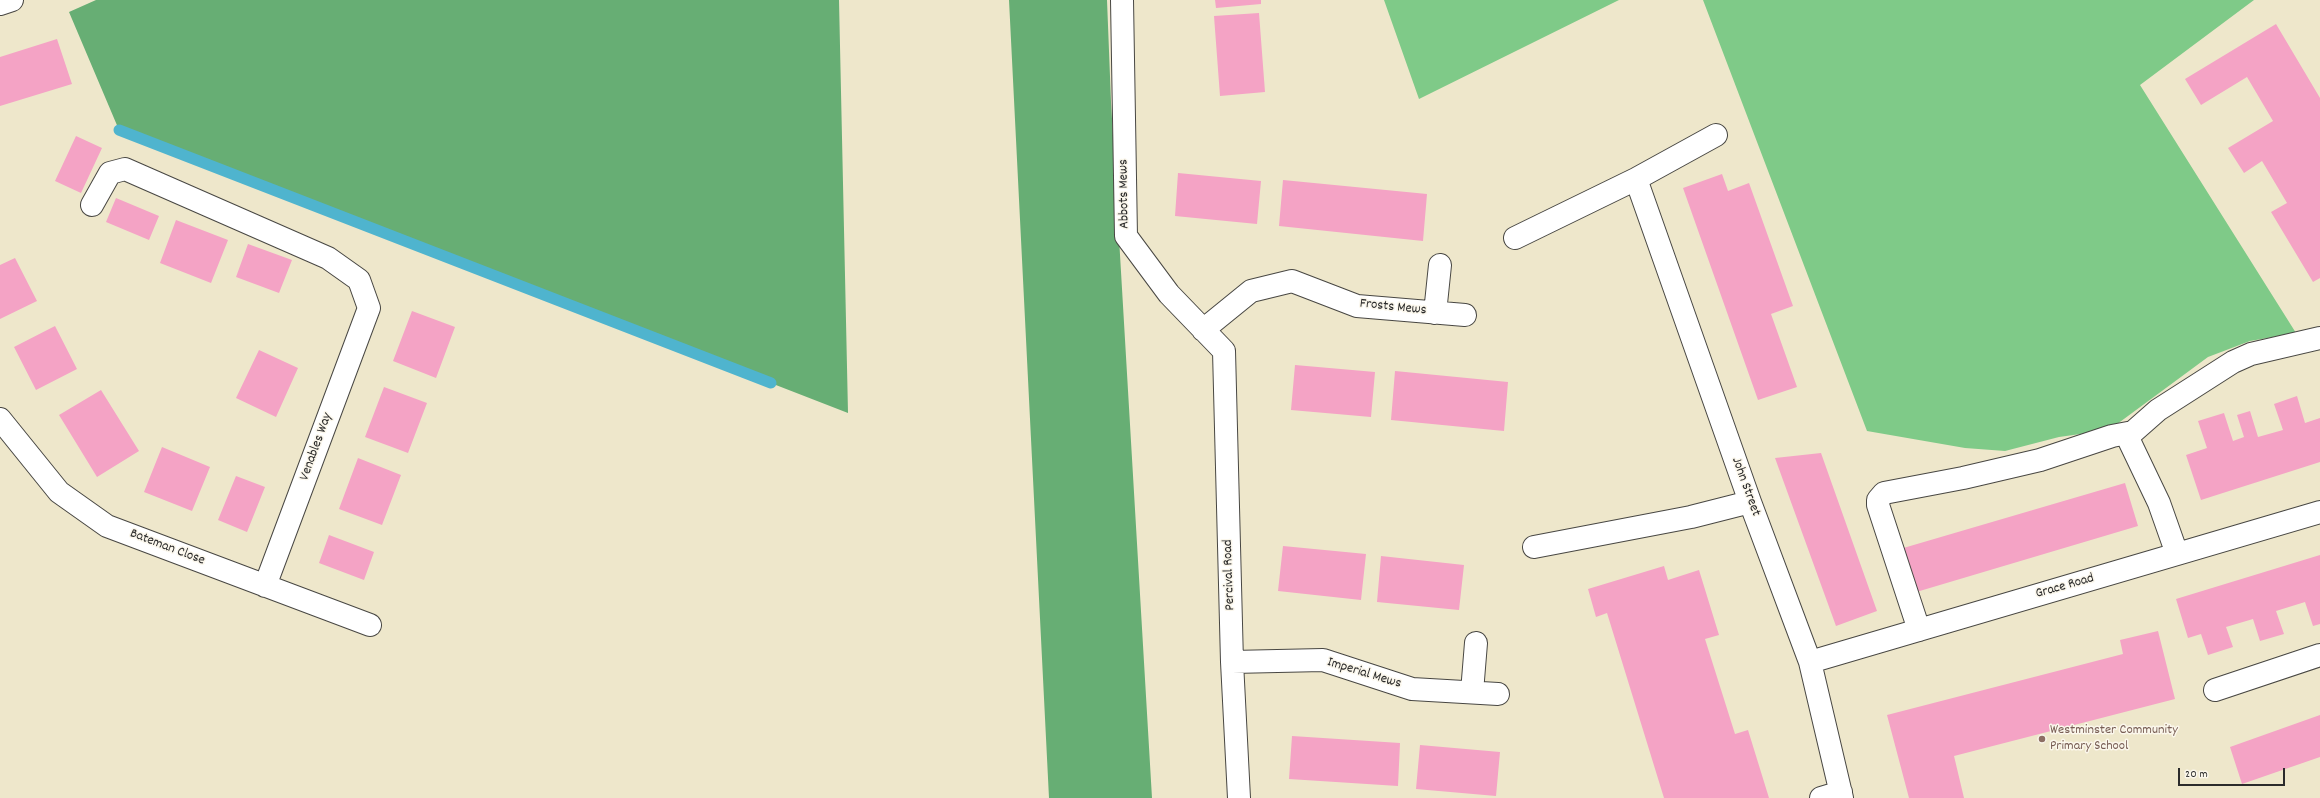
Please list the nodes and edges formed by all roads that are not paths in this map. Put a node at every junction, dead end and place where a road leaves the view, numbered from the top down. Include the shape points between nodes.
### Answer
1 (12, 0) edge
2 (1122, 0) edge
3 (0, 4) edge
4 (1716, 135) dead end
5 (1636, 179) junction
6 (92, 205) dead end
7 (1515, 238) dead end
8 (1440, 265) dead end
9 (1435, 313) junction
10 (1465, 315) dead end
11 (1203, 330) junction
12 (2320, 338) edge
13 (1224, 351) joint
14 (0, 419) edge
15 (2126, 434) junction
16 (1750, 502) junction
17 (2320, 512) edge
18 (1534, 547) dead end
19 (2177, 554) junction
20 (266, 586) junction
21 (370, 625) dead end
22 (1919, 630) junction
23 (1476, 643) dead end
24 (2320, 655) edge
25 (1232, 662) junction
26 (1810, 662) junction
27 (2215, 690) dead end
28 (1472, 692) junction
29 (1498, 694) dead end
30 (1835, 796) edge
31 (1239, 798) edge

1 - 3 street
2 - 11 street, Abbots Mews via 1126,236 1169,294
4 - 5 street
5 - 7 street
5 - 16 street, John Street
6 - 20 street, Venables Way via 110,174 125,169 328,258 359,280 369,308
8 - 9 street, Frosts Mews
9 - 10 street, Frosts Mews
9 - 11 street, Frosts Mews via 1356,306 1292,281 1251,291
11 - 13 street, Abbots Mews
12 - 15 street via 2251,354 2233,362 2158,410 2134,432
13 - 25 street, Percival Road
14 - 20 street, Bateman Close via 59,492 107,526
15 - 19 street via 2159,504
15 - 22 street via 2112,436 2040,460 1884,493 1878,500 1878,505
16 - 18 street via 1691,518
16 - 26 street, John Street
17 - 19 street, Grace Road
19 - 22 street, Grace Road
20 - 21 street, Bateman Close
22 - 26 street, Grace Road
23 - 28 street
24 - 27 street
25 - 28 street, Imperial Mews via 1323,660 1412,688
25 - 31 street, Percival Road
26 - 30 street, John Street
28 - 29 street, Imperial Mews

